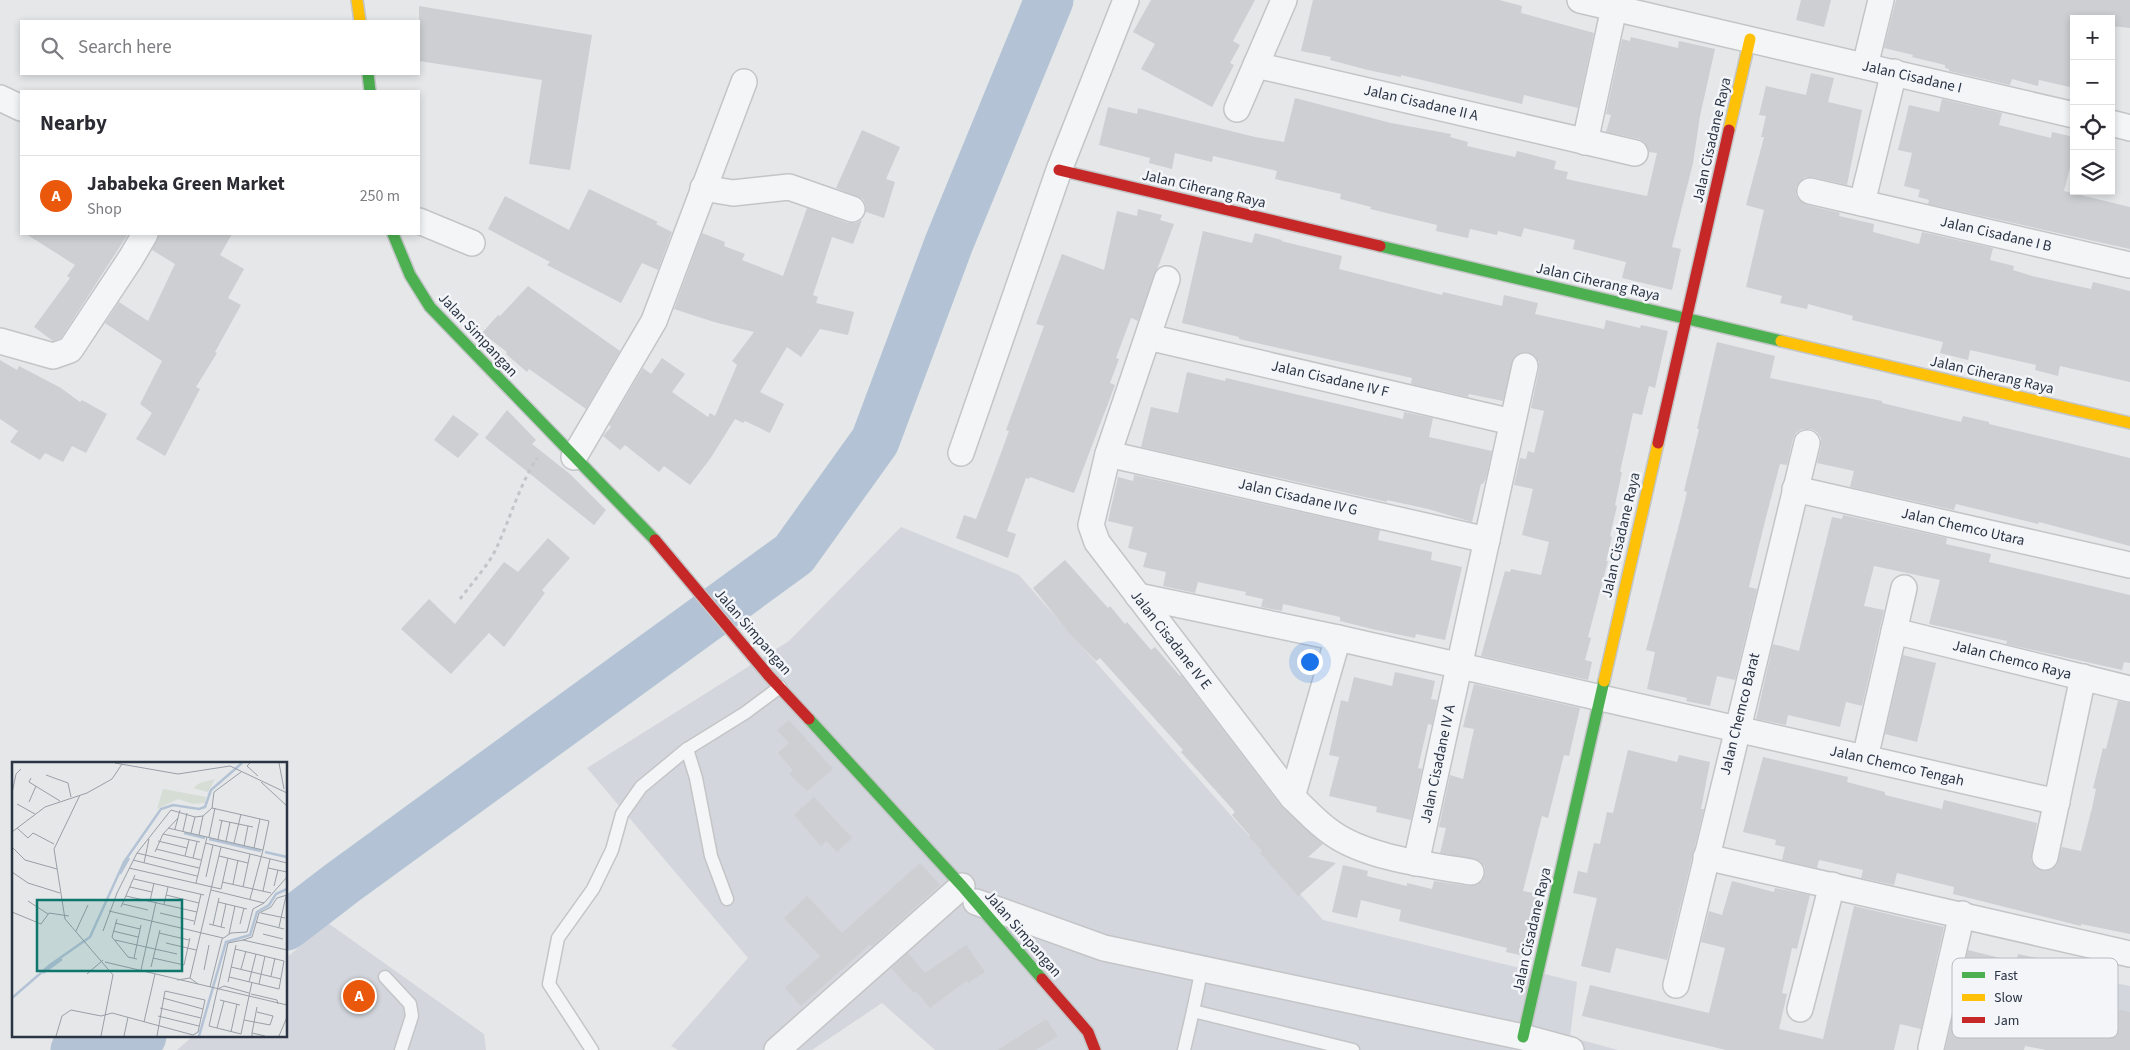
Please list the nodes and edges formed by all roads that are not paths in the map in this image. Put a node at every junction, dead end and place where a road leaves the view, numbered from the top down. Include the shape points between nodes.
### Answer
1 (357, 0) edge
2 (1126, 0) edge
3 (1284, 0) edge
4 (1580, 0) edge
5 (1881, 0) edge
6 (1614, 8) junction
7 (1656, 8) edge
8 (360, 20) edge
9 (1750, 39) junction
10 (1256, 65) junction
11 (1865, 66) junction
12 (1894, 72) junction
13 (368, 75) edge
14 (744, 82) dead end
15 (370, 90) edge
16 (0, 98) edge
17 (20, 108) edge
18 (1237, 109) dead end
19 (2070, 113) edge
20 (2115, 124) edge
21 (2130, 128) edge
22 (1585, 142) junction
23 (1635, 153) dead end
24 (1059, 170) junction
25 (703, 188) junction
26 (1810, 191) dead end
27 (1862, 203) junction
28 (852, 209) dead end
29 (420, 221) edge
30 (144, 235) edge
31 (393, 235) edge
32 (472, 243) dead end
33 (2130, 265) edge
34 (1168, 279) dead end
35 (1686, 318) junction
36 (1148, 337) junction
37 (0, 341) edge
38 (1525, 366) dead end
39 (1512, 422) junction
40 (2130, 422) edge
41 (1808, 443) dead end
42 (961, 453) dead end
43 (1108, 454) junction
44 (574, 457) junction
45 (1795, 489) junction
46 (1487, 540) junction
47 (2130, 565) edge
48 (1904, 588) dead end
49 (1138, 596) junction
50 (1894, 631) junction
51 (1338, 638) junction
52 (1460, 666) junction
53 (2083, 677) junction
54 (780, 687) junction
55 (2130, 689) edge
56 (1599, 697) junction
57 (1736, 729) junction
58 (687, 749) junction
59 (1865, 758) junction
60 (1292, 796) junction
61 (2057, 802) junction
62 (1706, 857) junction
63 (2045, 857) dead end
64 (1416, 863) junction
65 (1471, 872) dead end
66 (1832, 885) junction
67 (969, 894) junction
68 (727, 899) dead end
69 (1962, 914) junction
70 (2130, 954) edge
71 (1202, 968) junction
72 (385, 978) dead end
73 (1676, 986) dead end
74 (1800, 1009) dead end
75 (1192, 1011) junction
76 (1522, 1044) edge
77 (1931, 1048) dead end
78 (401, 1050) edge
79 (592, 1050) edge
80 (777, 1050) edge
81 (1095, 1050) edge
82 (1184, 1050) edge
83 (1353, 1050) edge
84 (1572, 1050) edge

1 - 8 street
2 - 24 street
3 - 10 street
4 - 6 street, Jalan Cisadane I
5 - 11 street
6 - 7 street, Jalan Cisadane I
6 - 22 street
7 - 9 street, Jalan Cisadane I
9 - 11 street, Jalan Cisadane I
9 - 35 street, Jalan Cisadane Raya
10 - 18 street
10 - 22 street, Jalan Cisadane II A
11 - 12 street, Jalan Cisadane I
12 - 19 street, Jalan Cisadane I
12 - 27 street
13 - 15 street
14 - 25 street
16 - 17 street
20 - 21 street
22 - 23 street, Jalan Cisadane II A
24 - 35 street, Jalan Ciherang Raya
24 - 42 street
25 - 28 street via 733,193 788,187
25 - 44 street via 654,321
26 - 27 street, Jalan Cisadane I B
27 - 33 street, Jalan Cisadane I B
29 - 32 street
30 - 37 street via 70,350 53,356
31 - 44 street, Jalan Simpangan via 410,275 430,307
34 - 36 street, Jalan Cisadane IV E
35 - 40 street, Jalan Ciherang Raya
35 - 56 street, Jalan Cisadane Raya
36 - 39 street, Jalan Cisadane IV F
36 - 43 street, Jalan Cisadane IV E
38 - 39 street, Jalan Cisadane IV A
39 - 46 street, Jalan Cisadane IV A
41 - 45 street, Jalan Chemco Barat
43 - 46 street, Jalan Cisadane IV G
43 - 49 street, Jalan Cisadane IV E via 1091,524 1097,542
44 - 54 street, Jalan Simpangan via 644,527
45 - 47 street, Jalan Chemco Utara
45 - 57 street, Jalan Chemco Barat
46 - 52 street, Jalan Cisadane IV A
48 - 50 street
49 - 51 street, Jalan Chemco Tengah
49 - 60 street, Jalan Cisadane IV E
50 - 53 street, Jalan Chemco Raya
50 - 59 street
51 - 52 street, Jalan Chemco Tengah
51 - 60 street
52 - 56 street, Jalan Chemco Tengah
52 - 64 street, Jalan Cisadane IV A
53 - 55 street, Jalan Chemco Raya
53 - 61 street
54 - 58 lane
54 - 67 street, Jalan Simpangan
56 - 57 street, Jalan Chemco Tengah
56 - 76 street, Jalan Cisadane Raya
57 - 59 street, Jalan Chemco Tengah
57 - 62 street, Jalan Chemco Barat
58 - 68 lane via 711,856
58 - 79 lane via 641,787 622,814 612,850 593,890 558,938 549,984
59 - 61 street, Jalan Chemco Tengah
60 - 64 street, Jalan Cisadane IV E via 1331,833 1348,844
61 - 63 street
62 - 66 street
62 - 73 street, Jalan Chemco Barat
64 - 65 street, Jalan Cisadane IV E
66 - 69 street
66 - 74 street
67 - 71 street via 1104,948
67 - 80 street
67 - 81 street, Jalan Simpangan via 1088,1032
69 - 70 street
69 - 77 street
71 - 75 lane
71 - 76 street
72 - 78 lane via 410,1004 412,1016
75 - 82 lane
75 - 83 lane
76 - 84 street

